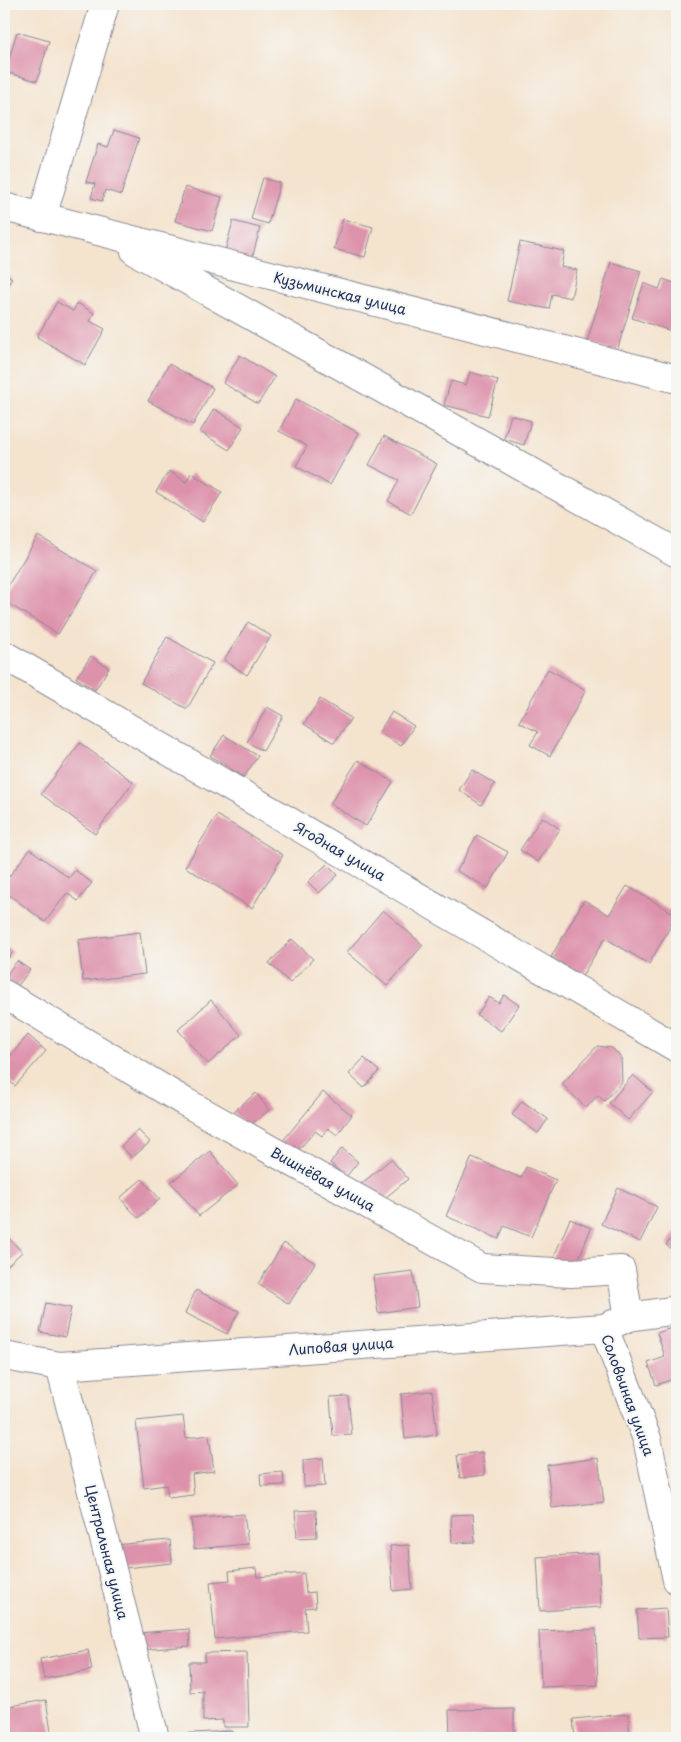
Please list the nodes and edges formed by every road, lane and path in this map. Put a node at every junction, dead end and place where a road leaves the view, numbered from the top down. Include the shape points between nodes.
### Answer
1 (105, 4) edge
2 (4, 207) edge
3 (42, 217) junction
4 (102, 233) junction
5 (677, 379) edge
6 (677, 553) edge
7 (4, 655) edge
8 (4, 994) edge
9 (677, 1048) edge
10 (677, 1310) edge
11 (629, 1317) junction
12 (604, 1328) junction
13 (4, 1356) edge
14 (60, 1366) junction
15 (677, 1580) edge
16 (155, 1738) edge

1 - 3 street
2 - 3 street, Кузьминская улица
3 - 4 street, Кузьминская улица
4 - 5 street, Кузьминская улица
4 - 6 street
7 - 9 street, Ягодная улица
8 - 11 street, Вишнёвая улица via 185,1102 482,1268 571,1273 621,1270
10 - 11 street, Липовая улица
11 - 12 street, Липовая улица
12 - 14 street, Липовая улица
12 - 15 street, Соловьиная улица via 647,1439
13 - 14 street, Липовая улица
14 - 16 street, Центральная улица

